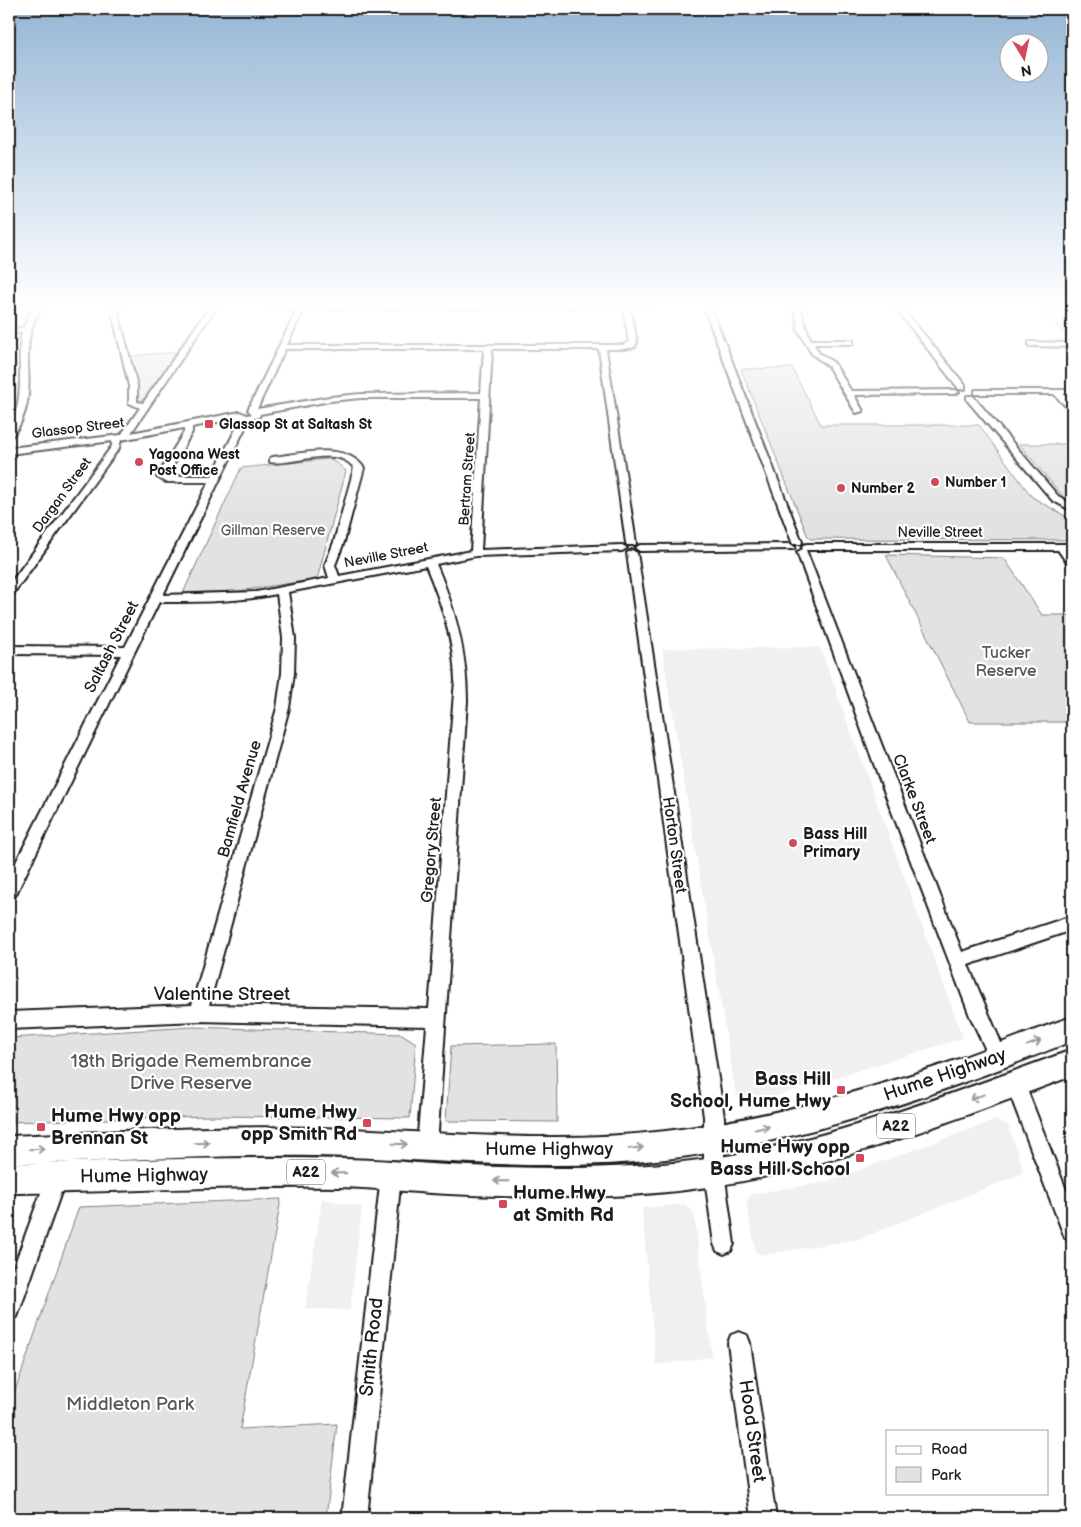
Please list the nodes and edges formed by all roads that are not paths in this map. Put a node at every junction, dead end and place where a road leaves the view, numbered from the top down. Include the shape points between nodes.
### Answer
1 (24, 376) edge
2 (131, 376) edge
3 (165, 376) edge
4 (268, 376) edge
5 (487, 376) edge
6 (606, 376) edge
7 (733, 376) edge
8 (838, 376) edge
9 (949, 376) edge
10 (959, 390) junction
11 (978, 392) junction
12 (1056, 392) junction
13 (1072, 392) edge
14 (849, 393) junction
15 (486, 395) junction
16 (970, 398) junction
17 (144, 406) junction
18 (1072, 408) edge
19 (860, 411) dead end
20 (249, 414) junction
21 (188, 425) junction
22 (9, 434) edge
23 (121, 437) junction
24 (9, 451) edge
25 (273, 460) dead end
26 (216, 479) junction
27 (1072, 508) edge
28 (799, 547) junction
29 (1067, 547) edge
30 (631, 548) junction
31 (476, 553) junction
32 (429, 561) junction
33 (1072, 562) edge
34 (335, 580) junction
35 (282, 591) junction
36 (9, 592) edge
37 (156, 599) junction
38 (9, 650) edge
39 (130, 651) junction
40 (9, 891) edge
41 (1072, 923) edge
42 (958, 962) junction
43 (198, 1013) junction
44 (436, 1018) junction
45 (9, 1021) edge
46 (1072, 1029) edge
47 (998, 1057) junction
48 (1072, 1063) edge
49 (1015, 1084) junction
50 (714, 1137) junction
51 (426, 1146) junction
52 (66, 1148) junction
53 (9, 1150) edge
54 (714, 1172) junction
55 (390, 1176) junction
56 (56, 1178) junction
57 (9, 1179) edge
58 (1072, 1231) edge
59 (724, 1244) dead end
60 (9, 1309) edge
61 (739, 1343) dead end
62 (354, 1518) edge
63 (764, 1518) edge

1 - 22 street via 21,414
2 - 17 street via 133,403
3 - 17 street, Dargan Street
4 - 20 street, Saltash Street
5 - 15 street, Bertram Street
6 - 30 street, Horton Street
7 - 28 street, Clarke Street
8 - 14 street
9 - 10 street
10 - 11 street
10 - 14 street
10 - 16 street
11 - 12 street
11 - 16 street via 977,397
12 - 13 street
12 - 18 street
14 - 19 street
15 - 20 street, Glassop Street via 346,397
15 - 31 street, Bertram Street
16 - 27 street via 1055,498
17 - 23 street, Dargan Street
20 - 21 street, Glassop Street
20 - 26 street, Saltash Street
21 - 23 street, Glassop Street
21 - 26 street via 188,432 162,477
23 - 24 street, Glassop Street
23 - 36 street, Dargan Street
25 - 34 street via 338,455 357,463 339,542 330,565
26 - 37 street, Saltash Street
28 - 29 street, Neville Street
28 - 30 street, Neville Street
28 - 42 street, Clarke Street
29 - 33 street
30 - 31 street, Neville Street
30 - 50 street, Horton Street via 714,1117
31 - 32 street, Neville Street
32 - 34 street, Neville Street
32 - 44 street, Gregory Street via 451,619 460,660 461,701
34 - 35 street, Neville Street
35 - 37 street, Neville Street via 215,598
35 - 43 street, Bamfield Avenue via 289,638 283,708
37 - 39 street, Saltash Street
38 - 39 street
39 - 40 street, Saltash Street
41 - 42 street
42 - 47 street, Clarke Street
43 - 44 street, Valentine Street
43 - 45 street, Valentine Street
44 - 51 street, Gregory Street
47 -> 46 highway, Hume Highway / A22
50 -> 47 highway, Hume Highway / A22 via 778,1125 868,1101
48 - 49 highway, Hume Highway / A22
49 -> 54 highway, Hume Highway / A22 via 836,1146
49 - 58 street
51 -> 50 highway, Hume Highway / A22 via 608,1150
50 - 54 street, Horton Street
52 -> 51 highway, Hume Highway / A22 via 241,1141
53 -> 52 highway, Hume Highway / A22
52 - 56 street
54 -> 55 highway, Hume Highway / A22 via 602,1181
54 - 59 street
55 -> 56 highway, Hume Highway / A22 via 287,1172
55 - 62 street, Smith Road
56 - 57 highway, Hume Highway / A22
56 - 60 street
61 - 63 street, Hood Street

